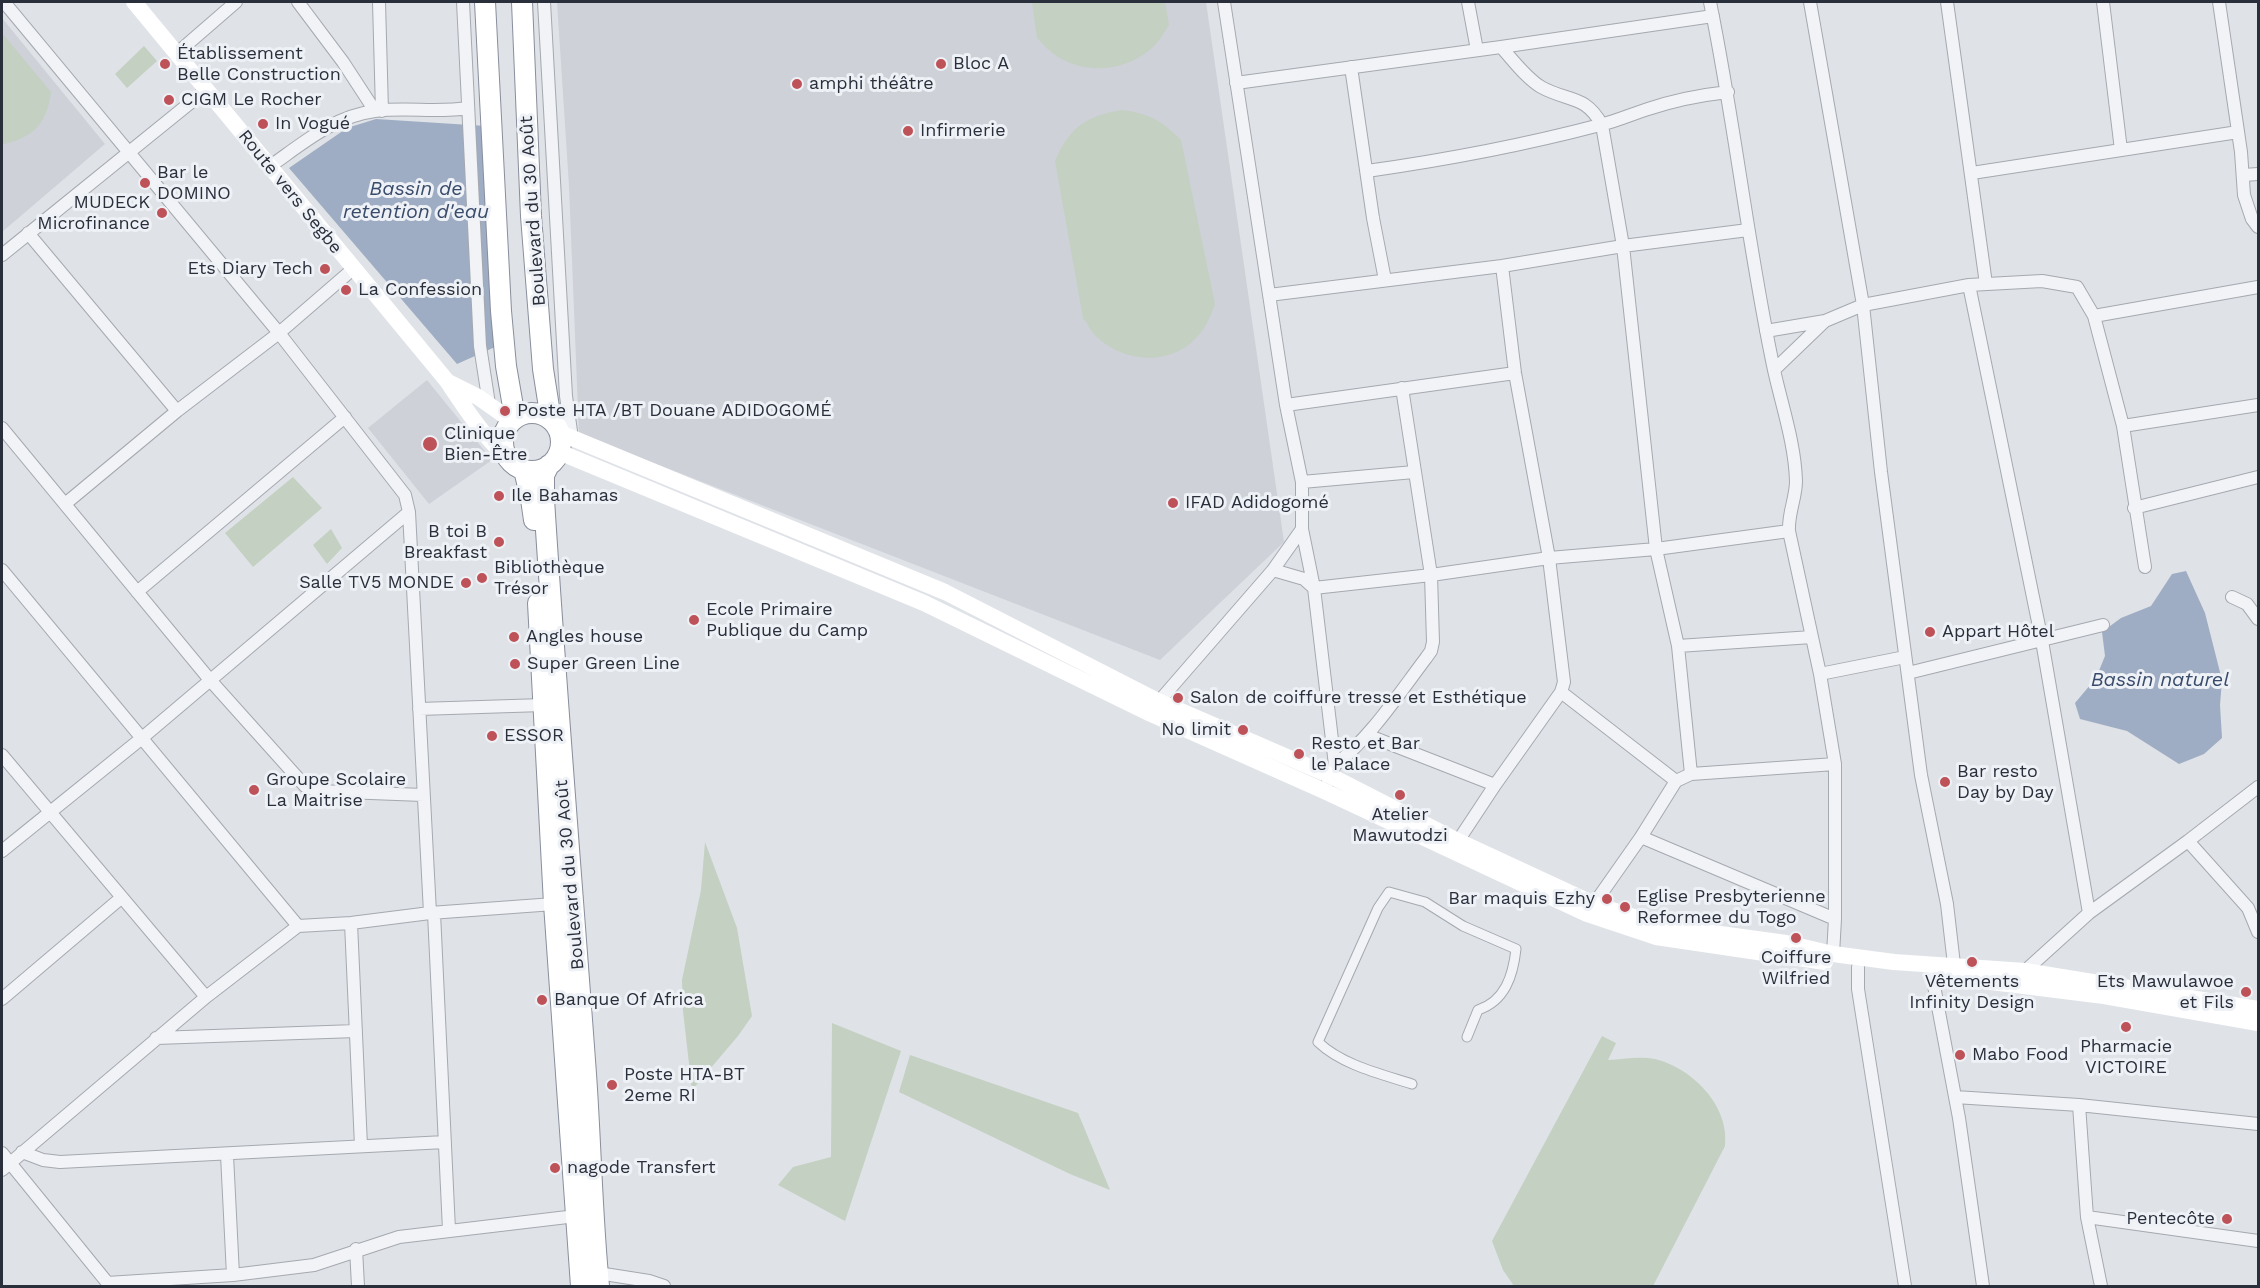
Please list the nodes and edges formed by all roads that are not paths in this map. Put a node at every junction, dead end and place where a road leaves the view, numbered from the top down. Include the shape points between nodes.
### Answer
1 (4, 2) edge
2 (134, 2) edge
3 (236, 2) edge
4 (298, 2) edge
5 (379, 2) edge
6 (464, 2) edge
7 (485, 2) edge
8 (522, 2) edge
9 (544, 2) edge
10 (1224, 2) edge
11 (1468, 2) edge
12 (1710, 2) edge
13 (1810, 2) edge
14 (1947, 2) edge
15 (2103, 2) edge
16 (2219, 2) edge
17 (1713, 16) junction
18 (1501, 47) junction
19 (1477, 51) junction
20 (176, 54) junction
21 (1351, 67) junction
22 (1236, 82) junction
23 (206, 90) junction
24 (1728, 92) junction
25 (468, 108) junction
26 (378, 111) junction
27 (1602, 125) junction
28 (2238, 132) junction
29 (2121, 150) junction
30 (129, 152) junction
31 (269, 167) junction
32 (1367, 171) junction
33 (1972, 173) junction
34 (2259, 174) edge
35 (2244, 175) junction
36 (2259, 227) edge
37 (1748, 230) junction
38 (28, 233) junction
39 (1623, 246) junction
40 (2, 255) edge
41 (1502, 266) junction
42 (353, 269) junction
43 (1385, 280) junction
44 (1986, 284) junction
45 (1969, 285) junction
46 (2259, 287) edge
47 (1269, 295) junction
48 (1863, 305) junction
49 (2094, 316) junction
50 (1825, 321) junction
51 (1766, 331) junction
52 (279, 333) junction
53 (1774, 370) junction
54 (1515, 373) junction
55 (447, 381) junction
56 (1402, 388) junction
57 (489, 404) junction
58 (1286, 405) junction
59 (2259, 405) edge
60 (177, 411) junction
61 (345, 417) junction
62 (513, 420) junction
63 (2122, 426) junction
64 (2, 428) edge
65 (558, 442) junction
66 (516, 464) junction
67 (1414, 472) junction
68 (2259, 477) edge
69 (1302, 482) junction
70 (65, 504) junction
71 (2134, 508) junction
72 (409, 512) junction
73 (1302, 529) junction
74 (1789, 531) junction
75 (1656, 549) junction
76 (1550, 558) junction
77 (2145, 567) dead end
78 (2, 570) edge
79 (1273, 570) junction
80 (1431, 575) junction
81 (1314, 588) junction
82 (137, 592) junction
83 (2232, 597) dead end
84 (2259, 619) edge
85 (2103, 625) dead end
86 (1812, 637) junction
87 (2042, 641) junction
88 (1678, 646) junction
89 (1905, 657) junction
90 (1908, 673) junction
91 (1820, 674) junction
92 (210, 680) junction
93 (1561, 692) junction
94 (543, 705) junction
95 (1154, 708) junction
96 (419, 709) junction
97 (1366, 735) junction
98 (142, 738) junction
99 (2, 755) edge
100 (1835, 765) junction
101 (1691, 774) junction
102 (1330, 777) junction
103 (1676, 781) junction
104 (1495, 785) junction
105 (2259, 787) edge
106 (423, 795) junction
107 (50, 812) junction
108 (1641, 837) junction
109 (1458, 841) junction
110 (2188, 842) junction
111 (2, 851) edge
112 (121, 898) junction
113 (554, 904) junction
114 (1594, 904) junction
115 (432, 913) junction
116 (2089, 913) junction
117 (1836, 919) junction
118 (351, 923) junction
119 (298, 926) junction
120 (2259, 932) edge
121 (1833, 954) junction
122 (1858, 967) junction
123 (2025, 971) junction
124 (1955, 972) junction
125 (1932, 975) junction
126 (206, 997) junction
127 (2, 999) edge
128 (2259, 1009) edge
129 (2259, 1023) edge
130 (356, 1031) junction
131 (1467, 1037) dead end
132 (156, 1038) junction
133 (1412, 1084) dead end
134 (1955, 1097) junction
135 (2079, 1105) junction
136 (2259, 1124) edge
137 (445, 1142) junction
138 (361, 1146) junction
139 (22, 1152) junction
140 (227, 1155) junction
141 (592, 1155) junction
142 (572, 1157) junction
143 (4, 1162) edge
144 (576, 1216) junction
145 (2087, 1217) junction
146 (449, 1230) junction
147 (2259, 1241) edge
148 (356, 1249) junction
149 (233, 1275) junction
150 (598, 1280) edge
151 (109, 1285) edge
152 (358, 1287) edge
153 (581, 1287) edge
154 (664, 1287) edge
155 (1905, 1287) edge
156 (1983, 1287) edge
157 (2101, 1287) edge

1 - 30 street
2 - 20 main road, Route vers Segbe
3 - 20 street
4 - 26 street
5 - 26 street
6 - 25 street
7 - 62 highway, Boulevard du 30 Août via 501,311
8 - 65 highway, Boulevard du 30 Août via 531,216 543,369
9 - 65 street via 566,396
10 - 22 street
11 - 19 street
12 - 17 street
13 - 48 street
14 - 33 street
15 - 29 street
16 - 28 street
17 - 18 street
17 - 24 street
18 - 19 street
18 - 27 street via 1538,85 1588,105
19 - 21 street
20 - 23 main road, Route vers Segbe
21 - 22 street
21 - 32 street
22 - 47 street
23 - 30 street
23 - 31 main road, Route vers Segbe
24 - 27 street via 1670,102
24 - 37 street
25 - 26 street
25 - 57 street via 480,346
26 - 31 street via 350,116 327,127
27 - 32 street via 1421,164
27 - 39 street
28 - 29 street
28 - 35 street
29 - 33 street
30 - 38 street
30 - 52 street
31 - 42 main road, Route vers Segbe
32 - 43 street
33 - 44 street
34 - 35 street
35 - 36 street via 2244,195
37 - 39 street
37 - 51 street
38 - 40 street
38 - 60 street
39 - 41 street
39 - 75 street
41 - 43 street
41 - 54 street
42 - 52 street
42 - 55 main road, Route vers Segbe
43 - 47 street
44 - 45 street
44 - 49 street via 2042,281 2077,288
45 - 48 street
45 - 87 street
46 - 49 street
47 - 58 street
48 - 50 street
48 - 89 street
49 - 63 street
50 - 51 street
50 - 53 street
51 - 53 street
52 - 60 street
52 - 61 street
53 - 74 street via 1796,480
54 - 56 street
54 - 76 street
55 - 57 main road, Route vers Segbe
55 - 66 main road, Route vers Segbe via 477,425
56 - 58 street
56 - 67 street
57 - 62 main road, Route vers Segbe
58 - 69 street
59 - 63 street
60 - 70 street
61 - 72 street via 405,495
61 - 82 street
62 - 65 highway via 533,413
62 - 66 highway via 503,442
63 - 71 street
64 - 70 street
65 - 66 highway via 537,470
65 - 95 main road
65 - 141 highway, Boulevard du 30 Août via 544,475 564,801
66 - 94 highway, Boulevard du 30 Août via 531,499 534,519
67 - 69 street
67 - 80 street
68 - 71 street
69 - 73 street
70 - 82 street
71 - 77 street
72 - 92 street
72 - 96 street
73 - 79 street
73 - 81 street
74 - 75 street
74 - 86 street
75 - 76 street
75 - 88 street
76 - 80 street
76 - 93 street via 1564,682
78 - 98 street
79 - 81 street via 1304,579
79 - 95 street
80 - 81 street
80 - 97 street via 1431,651
81 - 102 street
82 - 92 street
83 - 84 street via 2247,603
85 - 87 street
86 - 88 street
86 - 91 street
87 - 90 street
87 - 116 street
88 - 101 street
89 - 90 street
89 - 91 street
90 - 124 street via 1921,776 1947,904
91 - 100 street
92 - 98 street
92 - 106 street via 311,790
93 - 103 street
93 - 104 street
94 - 96 street
94 - 113 highway, Boulevard du 30 Août
95 - 102 main road
96 - 106 street
97 - 102 street
97 - 104 street
98 - 107 street
98 - 119 street
99 - 107 street
100 - 101 street
100 - 117 street
101 - 103 street
102 - 109 main road
102 - 122 main road via 1597,918 1656,937
103 - 108 street
104 - 109 street
105 - 110 street
106 - 115 street
107 - 111 street
107 - 112 street
108 - 114 street
108 - 117 street
109 - 114 main road
110 - 116 street
110 - 120 street via 2248,908
112 - 126 street
112 - 127 street
113 - 115 street
113 - 142 highway, Boulevard du 30 Août
114 - 121 main road via 1662,926 1786,943
115 - 118 street
115 - 137 street
116 - 123 street
117 - 121 street
118 - 119 street
118 - 130 street
119 - 126 street
121 - 124 main road
122 - 125 main road
122 - 155 street via 1858,989
123 - 124 main road
123 - 128 main road
124 - 125 main road
124 - 129 main road
125 - 134 street
126 - 132 street
130 - 132 street
130 - 138 street
131 - 133 street via 1478,1010 1489,1007 1502,995 1513,971 1516,949 1463,926 1425,902 1389,892 1378,908 1318,1042 1359,1066
132 - 139 street
134 - 135 street
134 - 156 street
135 - 136 street
135 - 145 street
137 - 138 street
137 - 146 street
138 - 140 street
139 - 140 street via 60,1162
139 - 143 street
140 - 149 street
141 - 142 highway
141 - 150 highway, Boulevard du 30 Août
142 - 144 highway, Boulevard du 30 Août
143 - 151 street
144 - 146 street
144 - 153 highway, Boulevard du 30 Août
145 - 147 street
145 - 157 street
146 - 148 street via 399,1237
148 - 149 street via 314,1265
148 - 152 street
149 - 151 street
150 - 154 street via 650,1281

